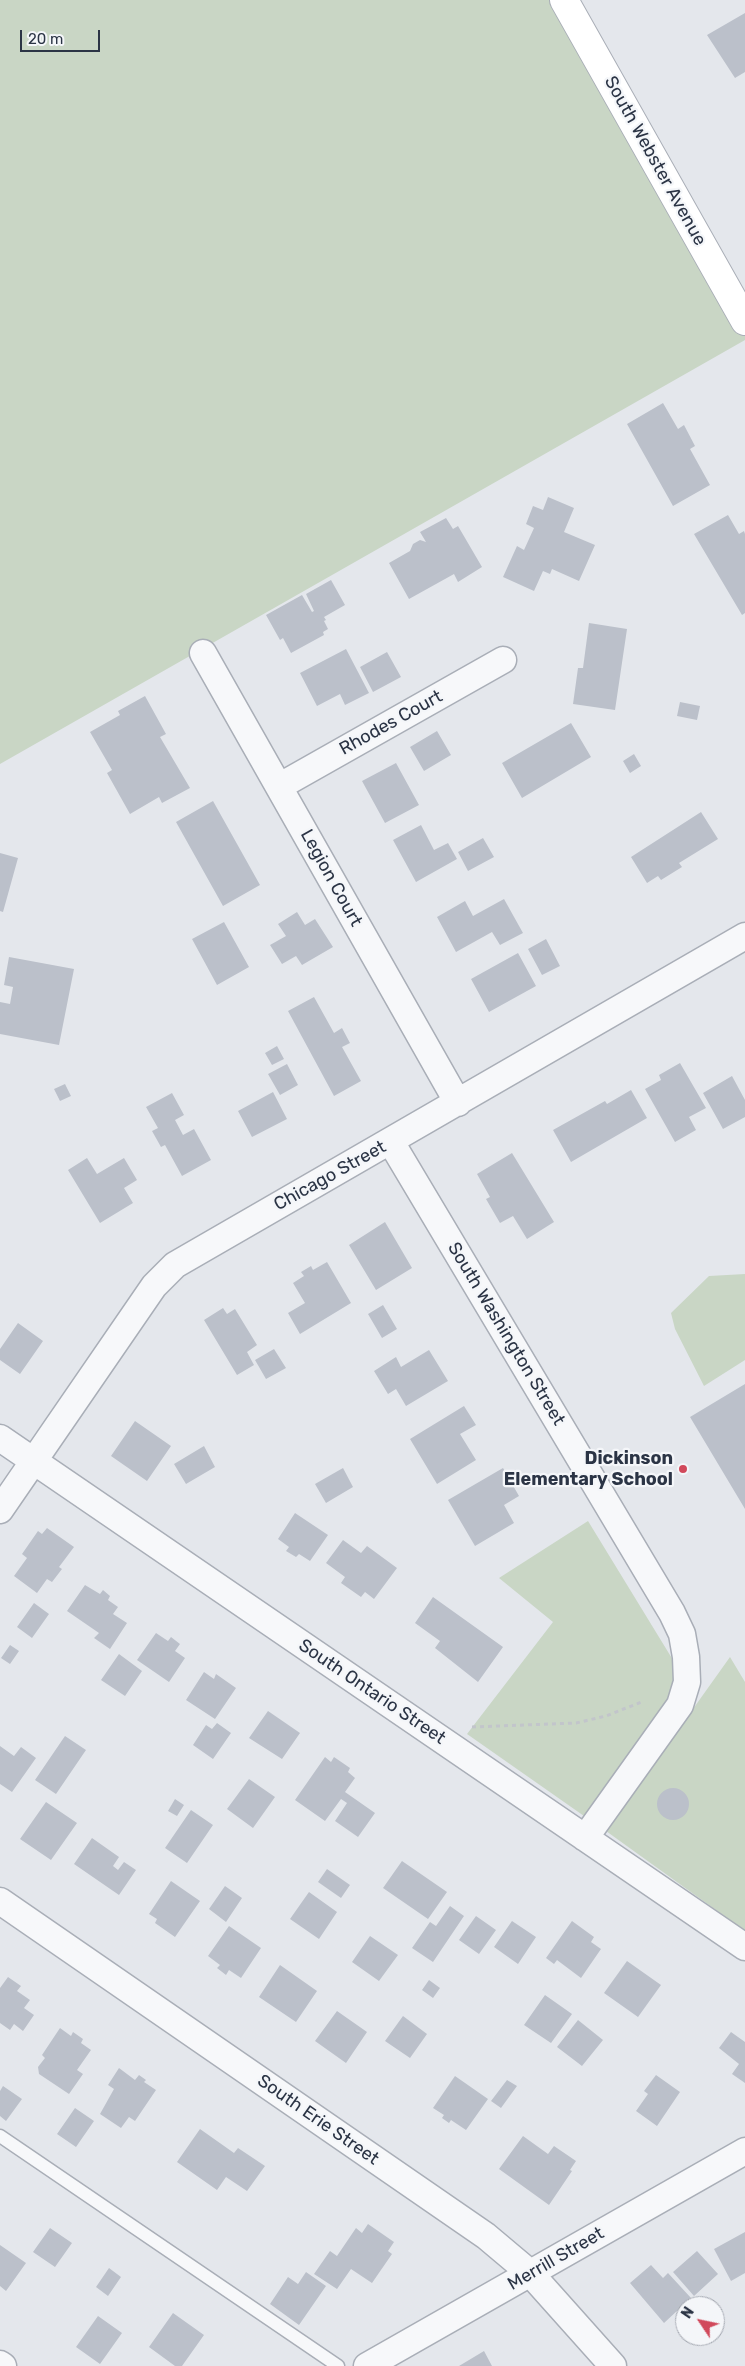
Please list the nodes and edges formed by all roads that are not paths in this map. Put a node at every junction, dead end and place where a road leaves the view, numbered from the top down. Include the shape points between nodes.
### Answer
1 (564, 0) edge
2 (745, 321) edge
3 (203, 653) dead end
4 (503, 660) dead end
5 (280, 786) junction
6 (745, 936) edge
7 (458, 1103) junction
8 (391, 1142) junction
9 (0, 1438) edge
10 (34, 1461) junction
11 (0, 1510) edge
12 (585, 1838) junction
13 (0, 1901) edge
14 (745, 1947) edge
15 (0, 2136) edge
16 (745, 2151) edge
17 (530, 2273) junction
18 (338, 2366) edge
19 (367, 2366) edge
20 (614, 2366) edge

1 - 2 street, South Webster Avenue
3 - 5 street, Legion Court
4 - 5 street, Rhodes Court
5 - 7 street, Legion Court
6 - 7 street, Chicago Street
7 - 8 street, Chicago Street
8 - 10 street, Chicago Street via 175,1265 154,1286
8 - 12 street, South Washington Street via 682,1634 687,1682 680,1705
9 - 10 street, South Ontario Street
10 - 11 street, Chicago Street
10 - 12 street, South Ontario Street
12 - 14 street, South Ontario Street
13 - 17 street, South Erie Street via 486,2236
15 - 18 lane
16 - 17 street, Merrill Street
17 - 19 street, Merrill Street
17 - 20 street, South Erie Street

